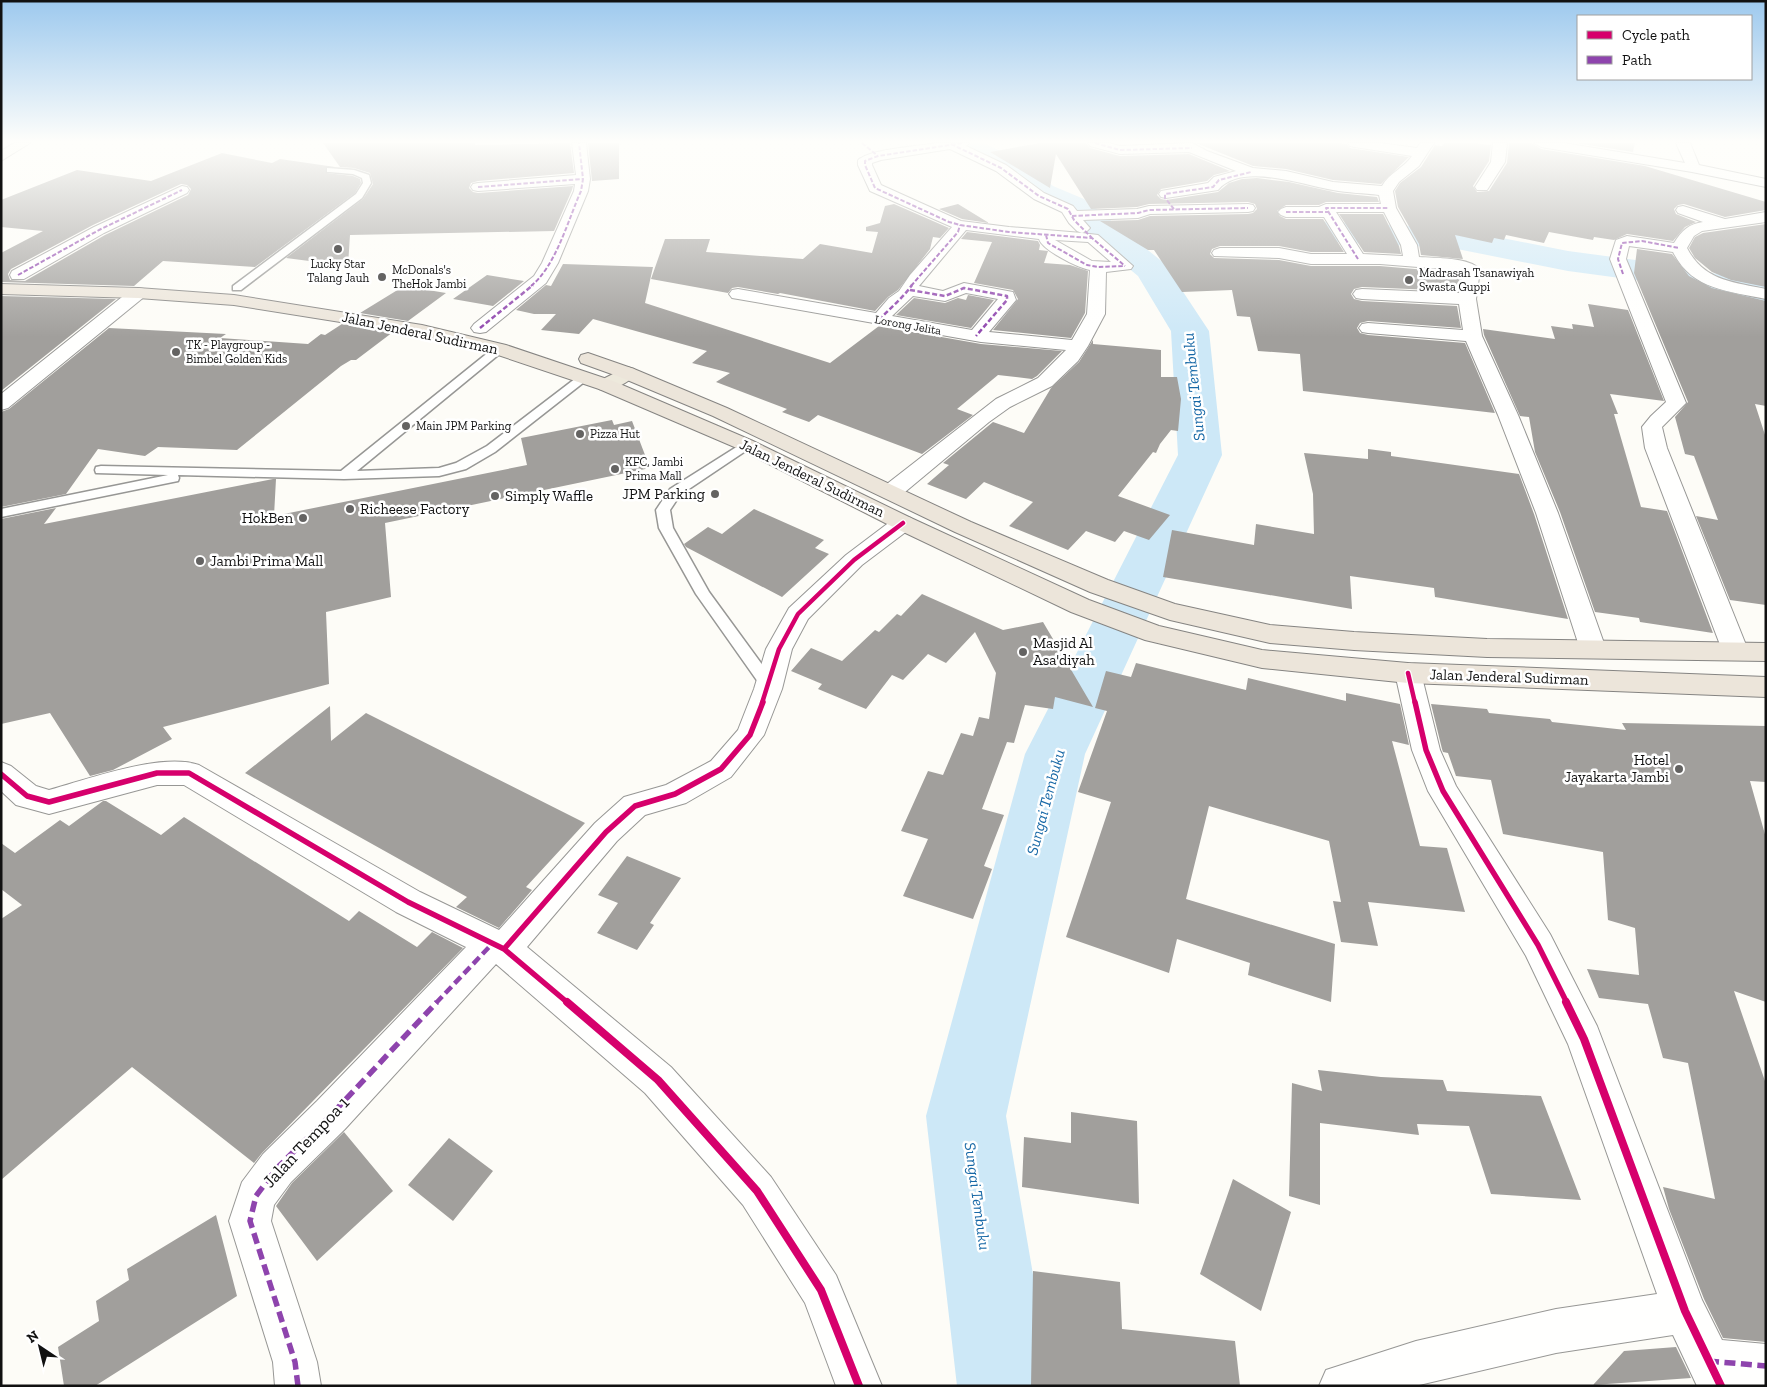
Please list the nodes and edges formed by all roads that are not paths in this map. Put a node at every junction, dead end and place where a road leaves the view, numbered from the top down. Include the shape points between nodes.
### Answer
1 (145, 208) edge
2 (343, 208) edge
3 (574, 208) edge
4 (918, 208) edge
5 (1065, 208) edge
6 (1174, 208) joint
7 (1248, 208) dead end
8 (1327, 208) edge
9 (1372, 208) edge
10 (1389, 208) joint
11 (1683, 210) dead end
12 (1286, 212) dead end
13 (1328, 212) junction
14 (1075, 216) junction
15 (1766, 217) edge
16 (1722, 222) junction
17 (960, 225) junction
18 (1759, 232) dead end
19 (1046, 235) junction
20 (1092, 238) junction
21 (1679, 248) junction
22 (1220, 253) dead end
23 (1358, 259) junction
24 (1412, 262) junction
25 (1098, 267) junction
26 (9, 274) edge
27 (237, 288) junction
28 (1, 289) edge
29 (910, 290) junction
30 (138, 293) junction
31 (738, 294) dead end
32 (1362, 294) dead end
33 (1766, 294) edge
34 (1467, 299) junction
35 (375, 306) junction
36 (357, 319) junction
37 (879, 320) junction
38 (480, 328) junction
39 (1368, 328) dead end
40 (976, 336) junction
41 (1472, 336) junction
42 (499, 349) junction
43 (1075, 351) junction
44 (627, 373) junction
45 (584, 378) junction
46 (606, 385) junction
47 (1, 404) edge
48 (746, 445) junction
49 (101, 470) dead end
50 (204, 472) junction
51 (344, 475) junction
52 (891, 492) junction
53 (1, 513) edge
54 (903, 523) junction
55 (1487, 648) junction
56 (1593, 649) junction
57 (1735, 650) junction
58 (1766, 652) edge
59 (1408, 673) junction
60 (1503, 678) junction
61 (769, 685) junction
62 (1766, 687) edge
63 (1, 774) edge
64 (498, 947) junction
65 (1685, 1312) junction
66 (1766, 1366) edge
67 (1714, 1373) edge
68 (298, 1386) edge
69 (859, 1386) edge
70 (1342, 1386) edge

1 - 26 street
2 - 27 lane
3 - 38 street via 540,279
4 - 17 street
5 - 14 street
6 - 7 street
6 - 14 street
8 - 13 street
9 - 10 street
10 - 24 street via 1409,245
11 - 16 street
12 - 13 street
13 - 23 street
14 - 20 street
15 - 16 street
16 - 18 street
16 - 21 street via 1698,227 1688,233
17 - 19 street
17 - 29 street via 958,232
19 - 20 street
19 - 25 street via 1048,242 1087,265
20 - 25 street via 1125,266
21 - 33 street via 1695,271 1716,281
21 - 57 street via 1627,241 1622,243 1620,266 1676,402 1652,426 1656,448
22 - 23 street via 1279,253 1302,258
23 - 24 street
24 - 34 street via 1470,268
25 - 43 street via 1096,314
26 - 27 highway, Jalan Jenderal Sudirman
27 - 35 highway, Jalan Jenderal Sudirman
28 - 30 highway, Jalan Jenderal Sudirman
29 - 37 street
29 - 40 street via 945,296 964,288 1007,296 1008,300
30 - 36 highway, Jalan Jenderal Sudirman via 234,300
30 - 47 street
31 - 37 street, Lorong Jelita
32 - 34 street
34 - 41 street
35 - 36 highway
35 - 38 highway, Jalan Jenderal Sudirman
36 - 42 highway, Jalan Jenderal Sudirman via 441,334
37 - 40 street, Lorong Jelita
38 - 44 highway, Jalan Jenderal Sudirman
39 - 41 street
40 - 43 street, Lorong Jelita
41 - 56 street via 1547,513
42 - 45 highway, Jalan Jenderal Sudirman
42 - 51 lane
43 - 52 street via 1045,382 1003,403 982,418
44 - 46 main road
44 - 52 highway, Jalan Jenderal Sudirman via 720,412
45 - 46 highway, Jalan Jenderal Sudirman
45 - 51 lane via 491,449 461,466 439,472
46 - 48 highway, Jalan Jenderal Sudirman
48 - 54 highway, Jalan Jenderal Sudirman
48 - 61 lane via 675,492 663,510 666,528 703,594
49 - 50 lane
50 - 51 lane
50 - 53 lane
52 - 55 highway, Jalan Jenderal Sudirman via 1099,586 1170,611 1270,634
54 - 59 highway, Jalan Jenderal Sudirman via 1080,606 1154,634 1262,659
54 - 61 street, Jalan Tempoa 1 via 854,560 798,614 779,649
55 - 56 highway, Jalan Jenderal Sudirman
55 - 60 highway
56 - 57 highway, Jalan Jenderal Sudirman
57 - 58 highway, Jalan Jenderal Sudirman
59 - 60 highway, Jalan Jenderal Sudirman
59 - 65 street via 1426,750 1443,791 1538,945 1584,1039
60 - 62 highway, Jalan Jenderal Sudirman
61 - 64 street, Jalan Tempoa 1 via 750,735 721,769 675,794 636,806 606,832
63 - 64 street via 27,796 49,802 157,773 189,773 408,902
64 - 68 street, Jalan Tempoa 1 via 277,1168 256,1196 250,1221 295,1362
64 - 69 street via 658,1080 757,1191 821,1290
65 - 67 street
65 - 70 street via 1556,1331 1416,1363
66 - 67 street

